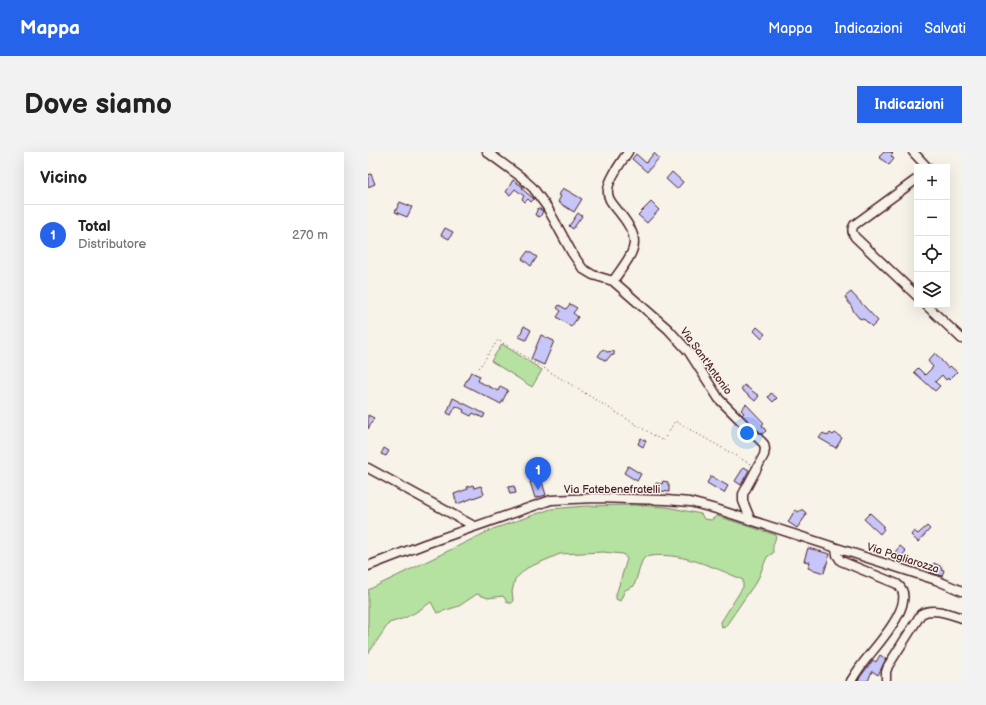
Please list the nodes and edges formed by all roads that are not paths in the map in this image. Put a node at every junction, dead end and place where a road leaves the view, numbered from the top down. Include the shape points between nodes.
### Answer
1 (488, 152) edge
2 (628, 152) edge
3 (913, 152) edge
4 (924, 164) edge
5 (914, 181) edge
6 (613, 282) junction
7 (914, 293) edge
8 (929, 308) edge
9 (962, 339) edge
10 (368, 468) edge
11 (745, 506) junction
12 (730, 513) junction
13 (750, 521) junction
14 (474, 526) junction
15 (836, 548) junction
16 (368, 566) edge
17 (962, 591) edge
18 (962, 618) edge
19 (886, 679) dead end
20 (851, 681) edge

1 - 6 street via 533,188 583,269
2 - 6 street via 608,191 611,202 630,225 634,244 630,258
3 - 4 street
5 - 7 street via 854,225 852,230 853,234
6 - 11 street, Via Sant'Antonio via 673,333 719,399 764,444 765,450 744,491
8 - 9 street
10 - 14 street
11 - 12 street
11 - 13 street, Via Sant'Antonio
12 - 13 street, Via Fatebenefratelli
12 - 14 street, Via Fatebenefratelli via 674,500 574,498 546,501
13 - 15 street, Via Fatebenefratelli
14 - 16 street, Via Fatebenefratelli
15 - 17 street, Via Pagliarozza via 936,580
15 - 20 street via 841,561 897,584 904,595 902,607 890,629
18 - 19 street via 936,611 921,614 888,666

